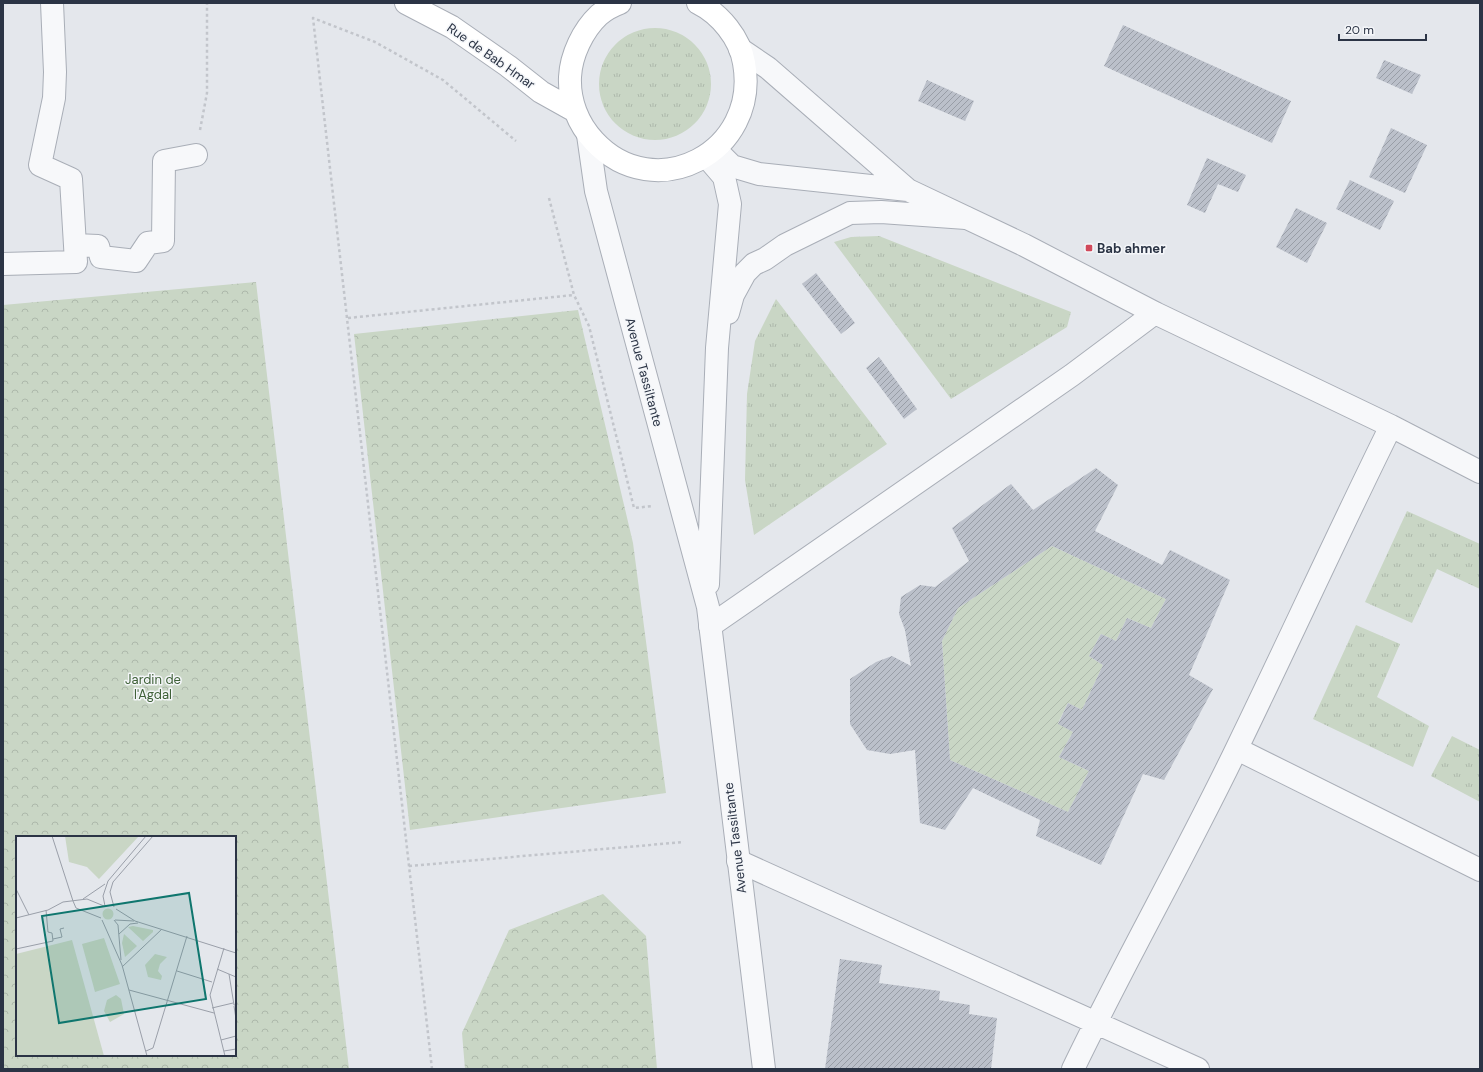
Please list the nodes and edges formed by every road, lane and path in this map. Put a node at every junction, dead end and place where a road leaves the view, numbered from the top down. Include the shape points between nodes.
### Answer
1 (52, 3) edge
2 (207, 3) edge
3 (406, 3) edge
4 (620, 3) edge
5 (698, 3) edge
6 (723, 3) edge
7 (726, 26) junction
8 (740, 49) junction
9 (576, 111) junction
10 (588, 135) junction
11 (516, 141) dead end
12 (710, 153) junction
13 (196, 154) joint
14 (908, 190) junction
15 (549, 198) dead end
16 (966, 218) junction
17 (75, 245) junction
18 (3, 264) edge
19 (574, 295) junction
20 (1155, 313) junction
21 (348, 318) junction
22 (717, 348) junction
23 (1391, 426) junction
24 (1480, 472) edge
25 (679, 502) junction
26 (709, 617) junction
27 (1237, 749) junction
28 (684, 842) dead end
29 (738, 861) junction
30 (409, 866) junction
31 (1480, 870) edge
32 (1095, 1023) junction
33 (432, 1069) edge
34 (764, 1069) edge
35 (1073, 1069) edge
36 (1198, 1069) edge

1 - 17 street via 54,98 40,165 71,179
2 - 13 path via 207,93
3 - 9 main road, Rue de Bab Hmar via 452,27 541,92
4 - 9 main road via 598,16 576,49 570,85
5 - 7 main road via 711,10
6 - 7 main road
7 - 8 main road
8 - 12 main road via 747,79 742,108 735,127
8 - 14 street via 768,68
9 - 10 main road
10 - 12 main road via 607,153 630,165 656,170 694,162
10 - 25 street, Avenue Tassiltante via 596,191
11 - 21 path via 443,80 375,42 313,18
12 - 14 street via 732,166 758,174
12 - 22 street, Avenue Tassiltante via 724,177 730,204
13 - 17 street via 164,161 163,241 148,243 136,261 101,257 98,246
14 - 16 street
15 - 19 path
16 - 20 street
16 - 22 street via 881,212 850,213 785,245 754,264 745,273 734,295
17 - 18 street via 76,262
19 - 21 path
19 - 25 path via 588,326 634,508
20 - 23 street
20 - 26 street via 1072,375
21 - 30 path
22 - 26 street, Avenue Tassiltante
23 - 24 street
23 - 27 street
25 - 26 street, Avenue Tassiltante
26 - 29 street, Avenue Tassiltante
27 - 31 street
27 - 32 street
28 - 30 path
29 - 32 street
29 - 34 street, Avenue Tassiltante
30 - 33 path
32 - 35 street
32 - 36 street

